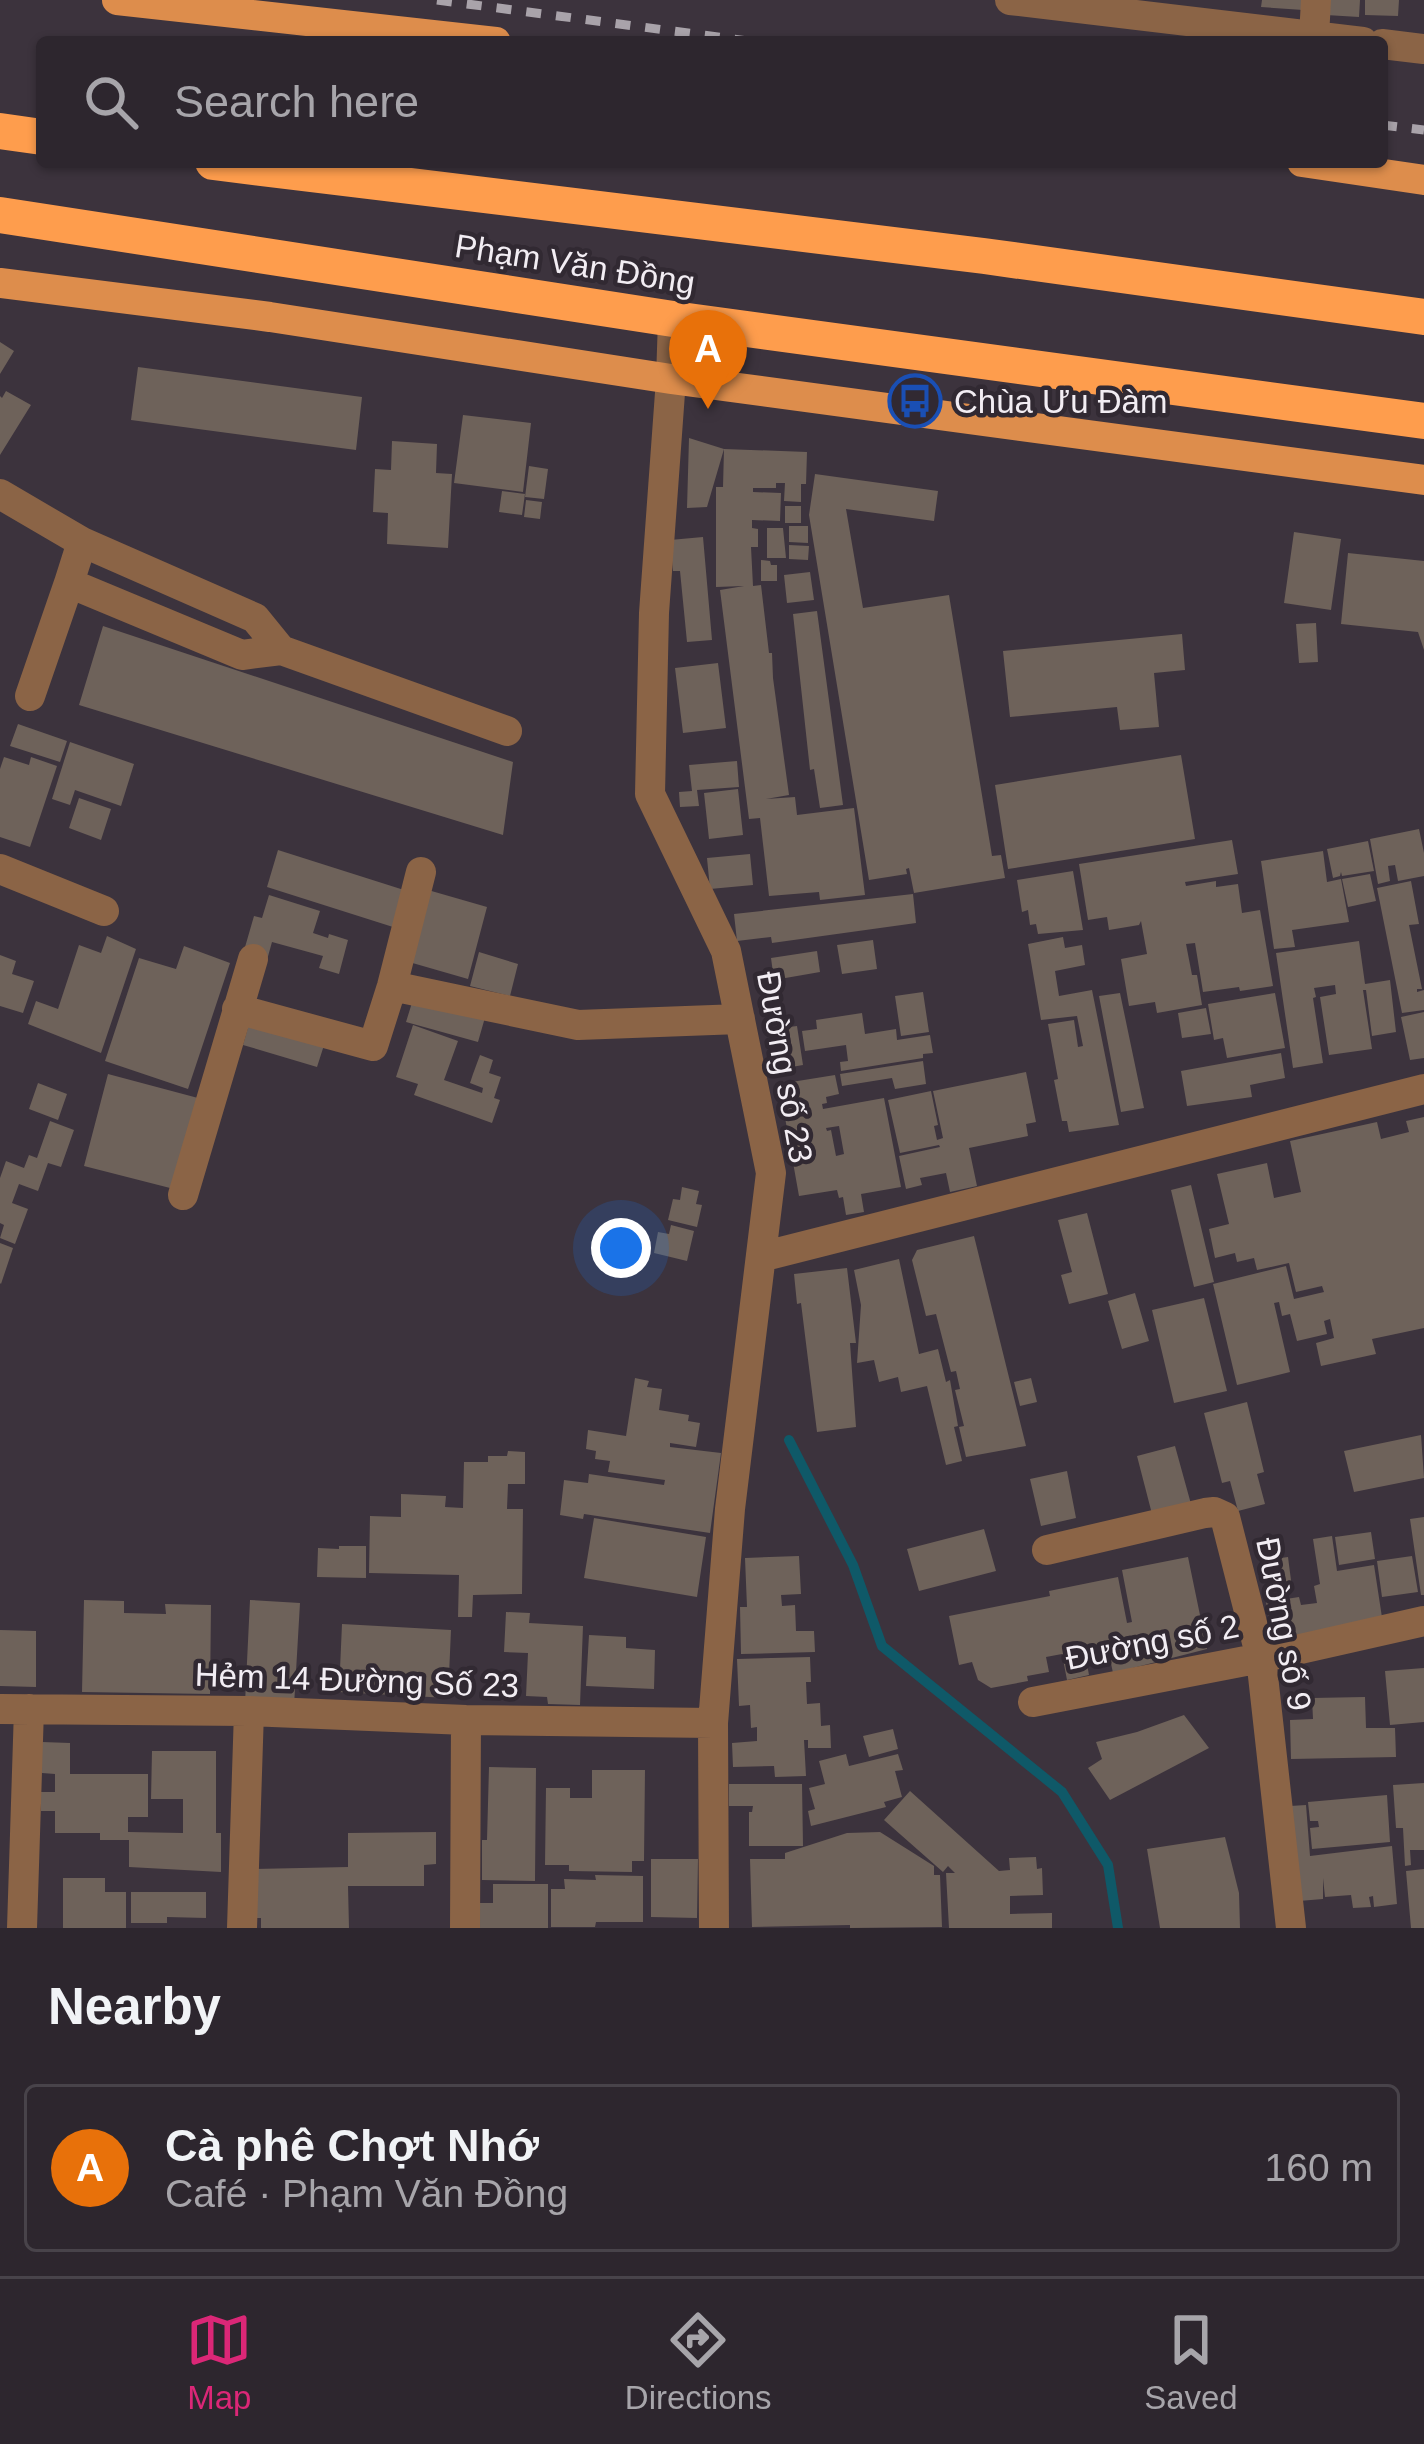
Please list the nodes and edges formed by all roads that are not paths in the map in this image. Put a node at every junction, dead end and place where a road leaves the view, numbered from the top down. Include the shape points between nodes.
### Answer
1 (117, 0) edge
2 (1010, 0) edge
3 (1316, 0) edge
4 (1159, 10) edge
5 (442, 36) edge
6 (1308, 36) edge
7 (1314, 36) edge
8 (1388, 45) edge
9 (1424, 49) edge
10 (0, 131) edge
11 (36, 136) edge
12 (262, 168) edge
13 (1343, 168) edge
14 (1424, 180) edge
15 (0, 215) edge
16 (0, 283) edge
17 (1424, 317) edge
18 (673, 319) junction
19 (671, 379) junction
20 (1424, 421) edge
21 (1424, 480) edge
22 (0, 494) edge
23 (82, 542) junction
24 (69, 584) junction
25 (281, 650) junction
26 (30, 696) dead end
27 (507, 731) dead end
28 (0, 869) edge
29 (421, 872) dead end
30 (104, 911) dead end
31 (254, 959) dead end
32 (392, 986) junction
33 (237, 1009) junction
34 (740, 1019) junction
35 (1424, 1089) edge
36 (183, 1195) dead end
37 (761, 1257) junction
38 (1048, 1550) dead end
39 (1424, 1621) edge
40 (1261, 1658) junction
41 (1033, 1702) dead end
42 (14, 1709) edge
43 (249, 1711) junction
44 (466, 1720) junction
45 (713, 1723) junction
46 (22, 1928) edge
47 (242, 1928) edge
48 (464, 1928) edge
49 (714, 1928) edge
50 (1292, 1928) edge

1 - 5 main road
2 - 4 street
3 - 7 street
4 - 6 street
8 - 9 street
10 - 11 highway
12 - 17 highway, Phạm Văn Đồng
13 - 14 main road
15 - 18 highway, Phạm Văn Đồng
16 - 19 main road
18 - 19 street, Đường số 23
18 - 20 highway, Phạm Văn Đồng
19 - 21 main road
19 - 34 street, Đường số 23 via 650,794 726,951
22 - 23 street
23 - 24 street
23 - 25 street via 254,618
24 - 25 street via 242,655
24 - 26 street
25 - 27 street
28 - 30 street
29 - 32 street
31 - 33 street
32 - 33 street via 373,1046
32 - 34 street via 578,1025
33 - 36 street
34 - 37 street, Đường số 23 via 771,1173
35 - 37 street
37 - 45 street, Đường số 23
38 - 40 street, Đường số 9 via 1218,1513
39 - 40 street, Đường số 2
40 - 41 street, Đường số 2
40 - 50 street, Đường số 9
42 - 43 street, Hẻm 14 Đường Số 23
42 - 46 street
43 - 44 street, Hẻm 14 Đường Số 23
43 - 47 street
44 - 45 street, Hẻm 14 Đường Số 23
44 - 48 street
45 - 49 street, Đường số 23

